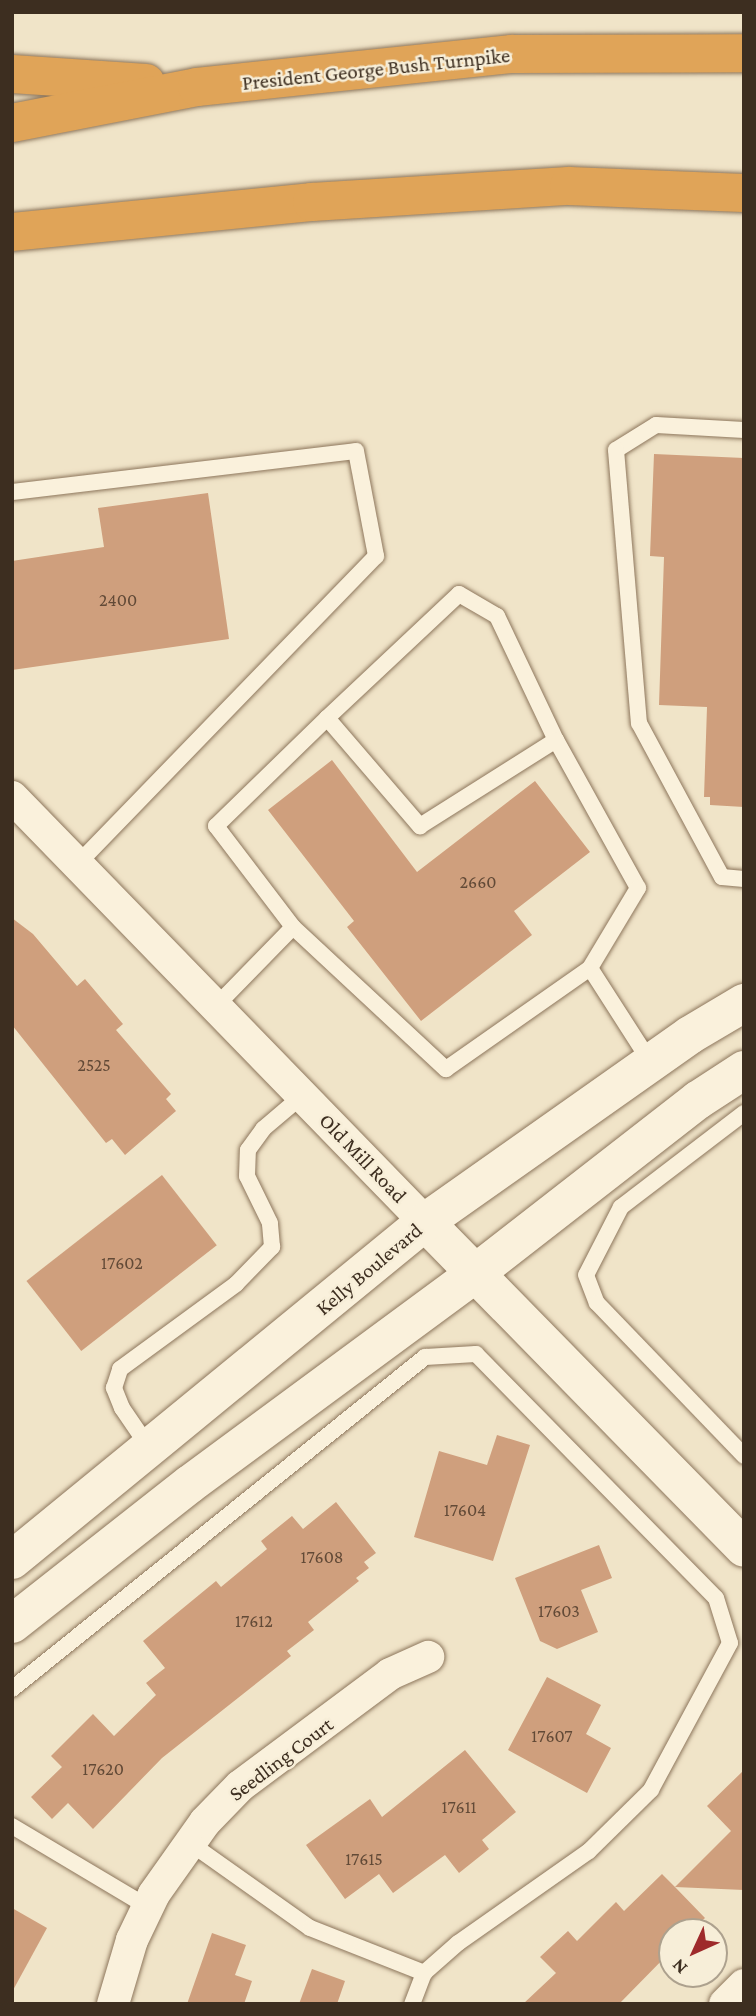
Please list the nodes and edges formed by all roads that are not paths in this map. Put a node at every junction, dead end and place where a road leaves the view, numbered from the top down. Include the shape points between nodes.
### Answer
1 (744, 53) edge
2 (12, 75) edge
3 (197, 87) junction
4 (12, 123) edge
5 (744, 193) edge
6 (12, 232) edge
7 (744, 430) edge
8 (12, 492) edge
9 (327, 718) junction
10 (556, 740) junction
11 (12, 797) edge
12 (78, 864) junction
13 (744, 879) edge
14 (293, 927) junction
15 (590, 968) junction
16 (744, 1003) edge
17 (216, 1006) junction
18 (651, 1063) junction
19 (744, 1070) edge
20 (303, 1095) junction
21 (744, 1113) edge
22 (425, 1222) junction
23 (473, 1275) junction
24 (150, 1449) junction
25 (744, 1456) edge
26 (744, 1548) edge
27 (12, 1560) edge
28 (12, 1624) edge
29 (428, 1657) dead end
30 (12, 1689) edge
31 (12, 1826) edge
32 (190, 1843) junction
33 (148, 1907) junction
34 (424, 1973) junction
35 (744, 1985) edge
36 (113, 2004) edge
37 (412, 2004) edge
38 (725, 2004) edge

1 - 3 highway, President George Bush Turnpike via 512,54
2 - 3 highway
3 - 4 highway, President George Bush Turnpike
5 - 6 highway via 569,186 312,202
7 - 13 lane via 656,425 616,450 639,723 722,877
8 - 12 lane via 356,451 376,556
9 - 10 lane via 420,826
9 - 10 lane via 459,594 497,616
9 - 14 lane via 216,826
10 - 15 lane via 638,888
11 - 12 street, Old Mill Road
12 - 17 street, Old Mill Road
14 - 15 lane via 446,1069
14 - 17 lane
15 - 18 lane
16 - 18 main road, Kelly Boulevard
17 - 20 street, Old Mill Road
18 - 22 main road, Kelly Boulevard
19 - 23 main road via 698,1100
20 - 22 street, Old Mill Road
20 - 24 lane via 263,1129 248,1150 247,1176 270,1223 272,1247 236,1284 120,1369 114,1388
21 - 25 lane via 621,1207 586,1275 597,1303
22 - 23 main road, Old Mill Road
22 - 24 main road, Kelly Boulevard
23 - 26 main road, Old Mill Road
23 - 28 main road via 190,1484
24 - 27 main road, Kelly Boulevard
29 - 32 street, Seedling Court via 390,1674 240,1786
30 - 34 lane via 425,1357 477,1354 716,1598 730,1643 651,1790 589,1852 458,1943
31 - 33 lane
32 - 33 street, Seedling Court
32 - 34 lane via 310,1928
33 - 36 street, Seedling Court via 132,1940
34 - 37 lane
35 - 38 street

